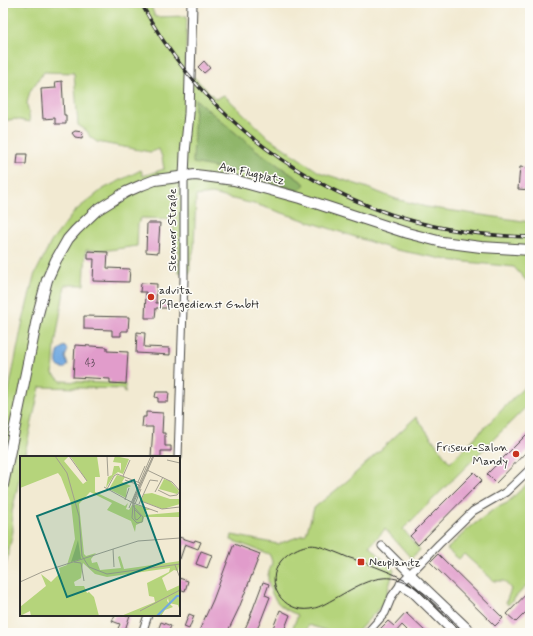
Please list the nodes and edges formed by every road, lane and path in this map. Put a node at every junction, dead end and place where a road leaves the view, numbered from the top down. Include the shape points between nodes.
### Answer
1 (192, 3) edge
2 (184, 176) junction
3 (530, 250) edge
4 (178, 456) edge
5 (530, 469) edge
6 (3, 485) edge
7 (382, 546) dead end
8 (410, 574) junction
9 (401, 584) junction
10 (148, 616) edge
11 (142, 633) edge
12 (366, 633) edge
13 (455, 633) edge
14 (472, 633) edge

1 - 2 street, Stenner Straße via 189,114
2 - 3 main road, Am Flugplatz via 234,180 442,242
2 - 4 street, Stenner Straße via 184,279
2 - 6 main road, Am Flugplatz via 156,180 108,202 96,210 61,249 42,296
5 - 8 street via 506,492 473,511
7 - 8 street
8 - 9 street
8 - 14 street
9 - 12 street via 392,596 385,613
9 - 13 street via 414,592
10 - 11 street

